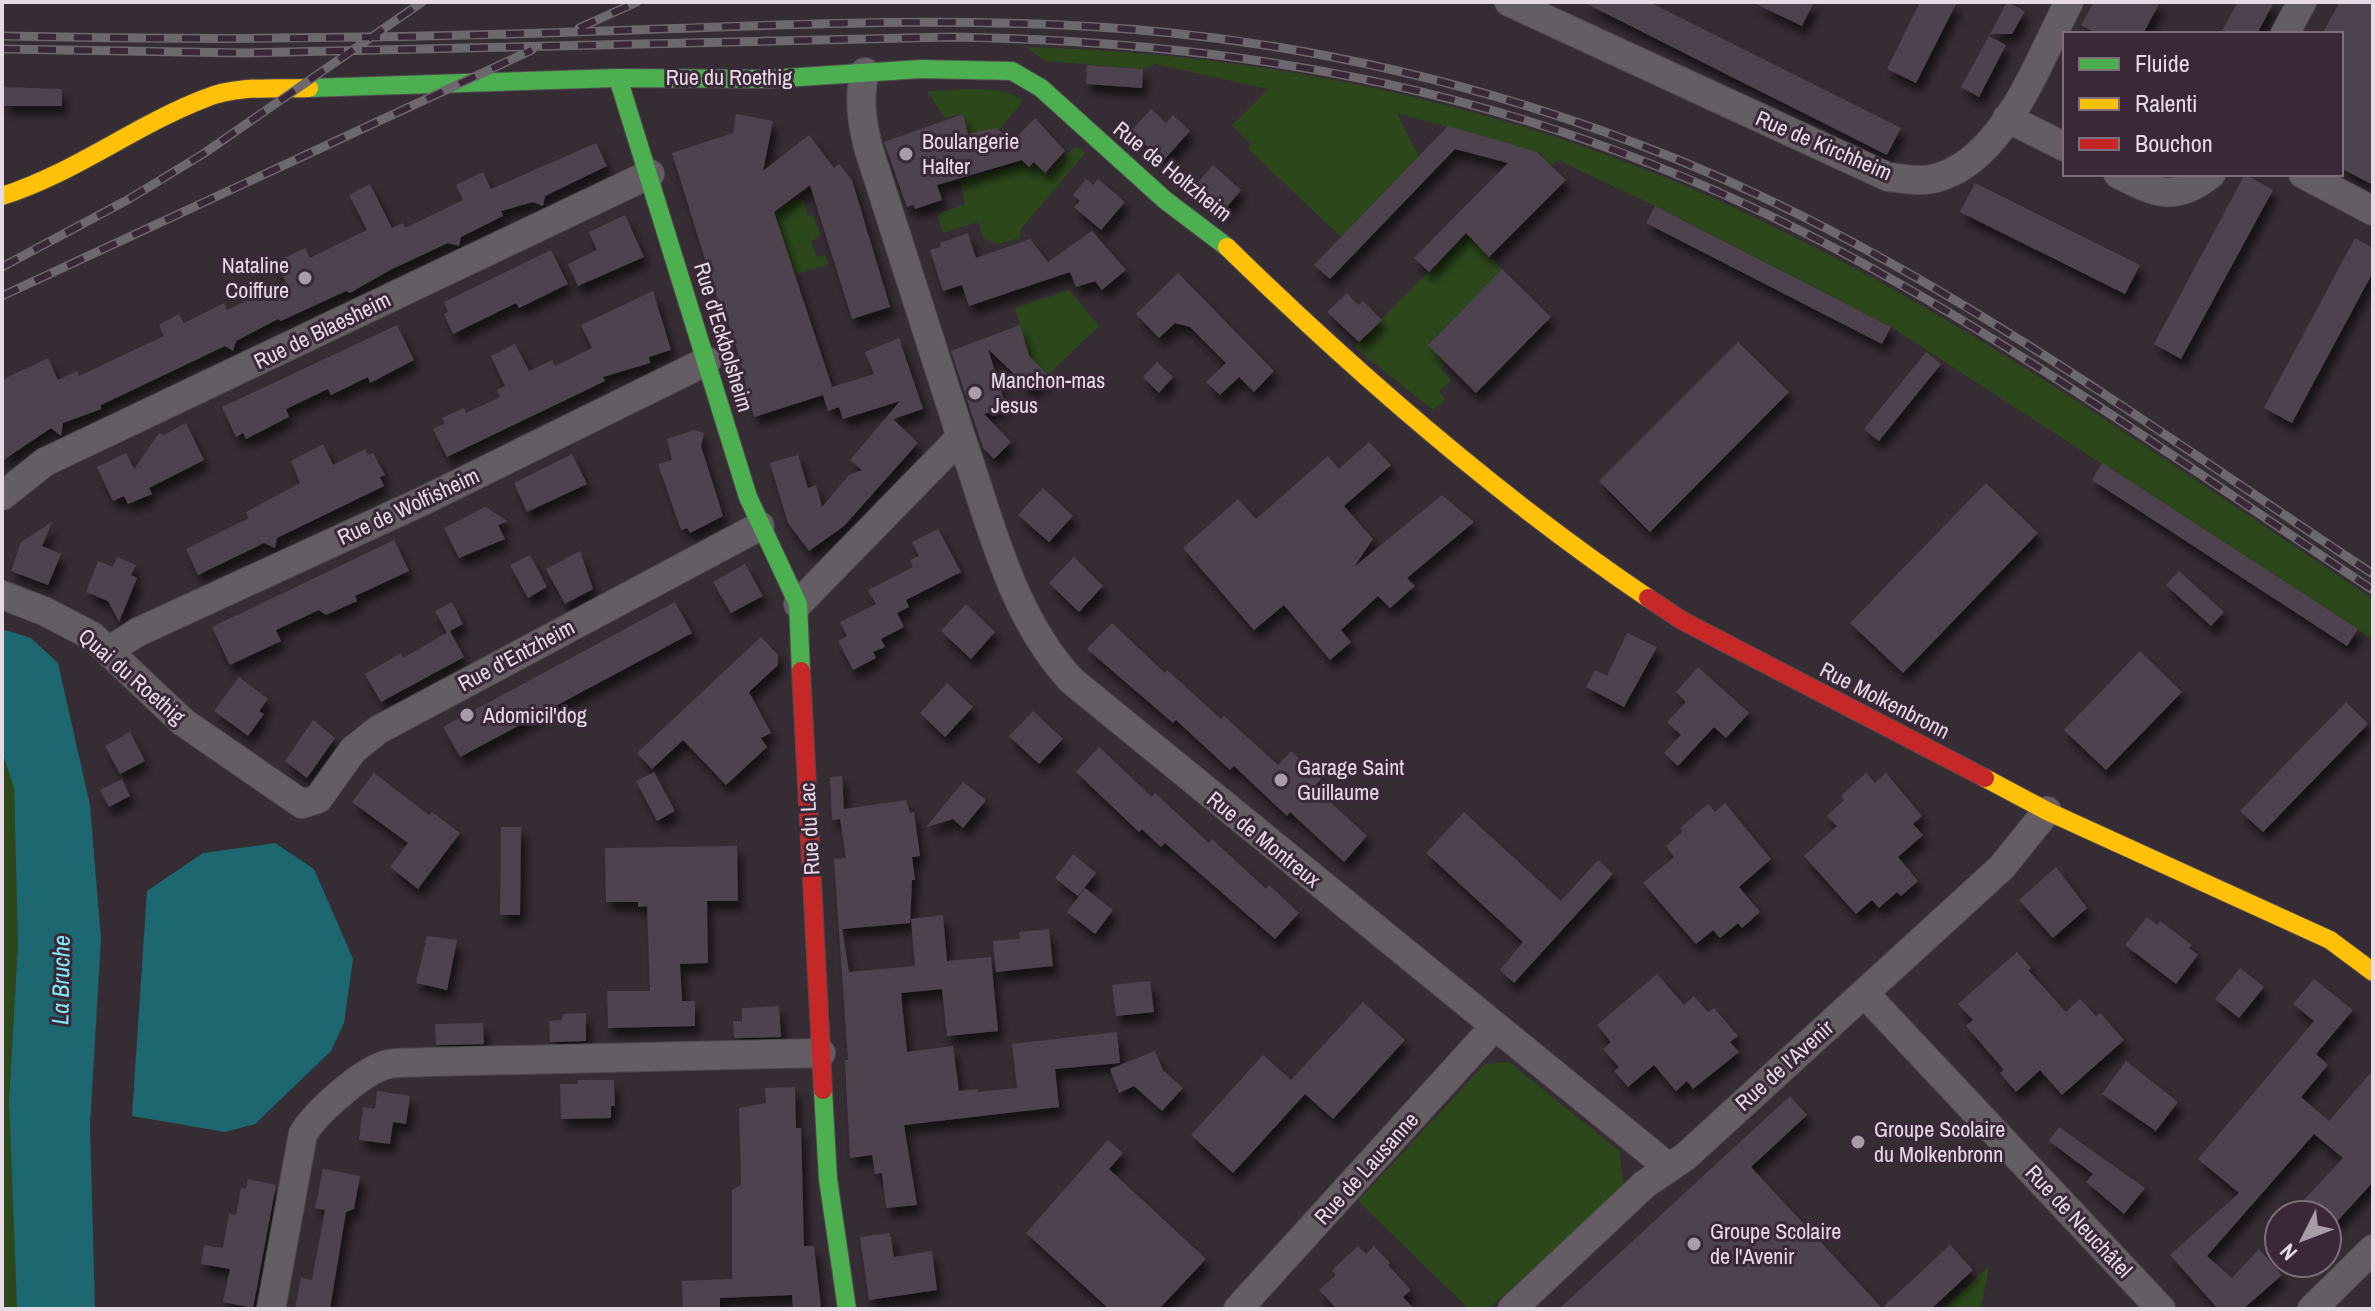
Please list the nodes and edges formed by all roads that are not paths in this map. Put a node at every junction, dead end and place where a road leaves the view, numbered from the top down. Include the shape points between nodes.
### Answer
1 (1509, 2) edge
2 (2069, 2) edge
3 (2302, 2) edge
4 (2286, 32) edge
5 (865, 72) junction
6 (618, 78) junction
7 (2007, 118) junction
8 (2063, 146) edge
9 (650, 174) junction
10 (2122, 176) edge
11 (2208, 176) edge
12 (2307, 176) edge
13 (2, 196) edge
14 (2373, 211) edge
15 (707, 361) junction
16 (1409, 413) joint
17 (961, 437) junction
18 (2, 496) edge
19 (760, 526) junction
20 (2, 595) edge
21 (798, 604) junction
22 (110, 650) junction
23 (294, 799) joint
24 (2047, 811) junction
25 (2373, 972) edge
26 (1865, 994) junction
27 (1494, 1027) junction
28 (821, 1053) junction
29 (1667, 1166) junction
30 (2373, 1249) edge
31 (271, 1309) edge
32 (847, 1309) edge
33 (1238, 1309) edge
34 (1512, 1309) edge
35 (2161, 1309) edge
36 (2312, 1309) edge

1 - 7 street, Rue de Kirchheim via 1888,177 1930,180 1962,168 1990,145
2 - 7 street, Rue de Kirchheim
3 - 4 street
5 - 6 street, Rue du Roethig via 769,79
5 - 16 street, Rue de Holtzheim via 999,68 1031,81 1179,212 1220,240 1333,350
5 - 17 street via 861,116 868,147
6 - 9 street, Rue d'Eckbolsheim
6 - 13 street, Rue du Roethig via 224,92 34,186
7 - 8 street
9 - 15 street, Rue d'Eckbolsheim
9 - 18 street, Rue de Blaesheim via 45,462
10 - 11 street via 2154,192 2180,193
12 - 14 street
15 - 19 street, Rue d'Eckbolsheim
15 - 22 street, Rue de Wolfisheim via 425,500 138,632
16 - 24 street, Rue Molkenbronn via 1589,558 1683,621
17 - 21 street
17 - 27 street, Rue de Montreux via 1015,592 1057,665
19 - 21 street, Rue d'Eckbolsheim
19 - 23 street, Rue d'Entzheim via 378,730 353,750 318,799 302,804
20 - 22 street, Quai du Roethig via 69,623
21 - 28 street, Rue du Lac
22 - 23 street, Quai du Roethig via 183,722
24 - 25 street, Rue Molkenbronn via 2330,940
24 - 26 street, Rue de l'Avenir via 2002,867
26 - 29 street, Rue de l'Avenir via 1685,1157
26 - 35 street, Rue de Neuchâtel
27 - 29 street, Rue de Montreux
27 - 33 street, Rue de Lausanne
28 - 31 street via 388,1064 374,1070 312,1118 303,1134
28 - 32 street, Rue du Lac via 828,1179
29 - 34 street, Rue de l'Avenir
30 - 36 street

